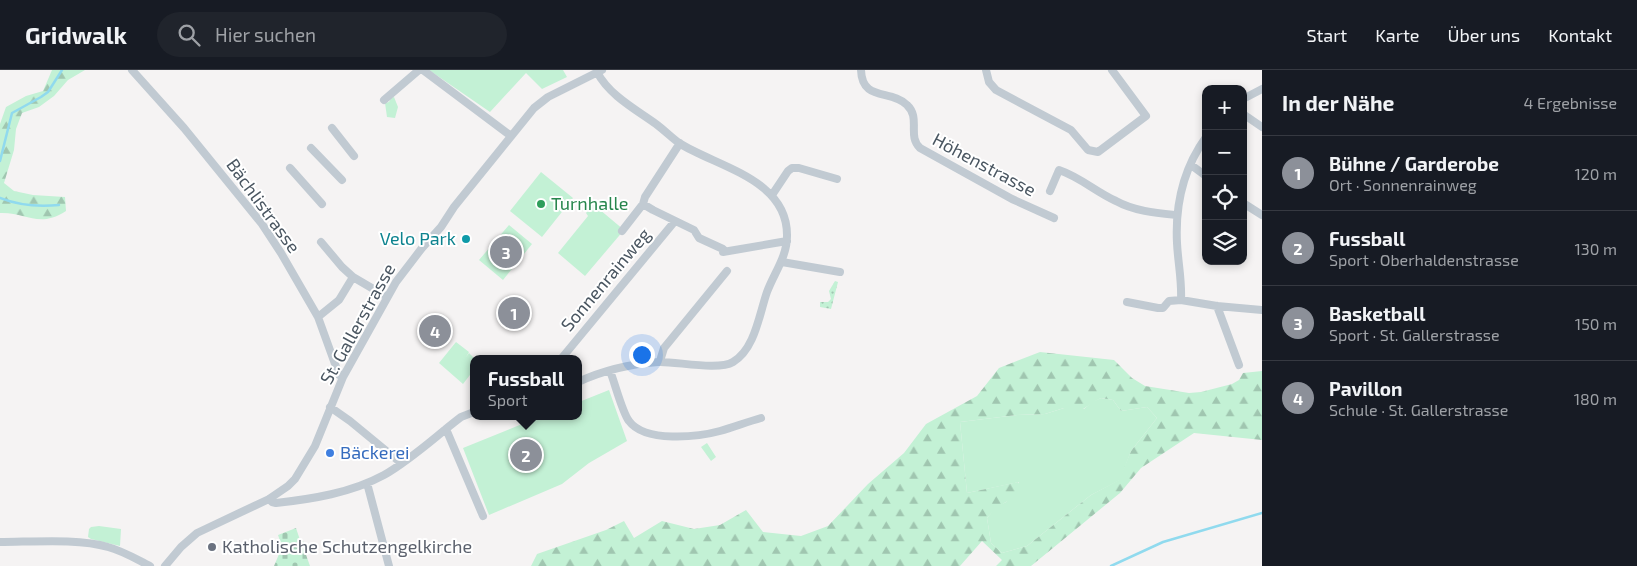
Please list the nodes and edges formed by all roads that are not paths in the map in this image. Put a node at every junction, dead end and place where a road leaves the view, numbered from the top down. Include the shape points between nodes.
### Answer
1 (132, 70) edge
2 (861, 70) edge
3 (986, 70) edge
4 (1112, 70) edge
5 (422, 71) edge
6 (599, 71) edge
7 (1262, 89) edge
8 (1247, 97) edge
9 (384, 100) dead end
10 (1247, 117) edge
11 (1262, 127) edge
12 (332, 128) dead end
13 (510, 136) junction
14 (680, 143) junction
15 (1202, 144) edge
16 (311, 148) dead end
17 (354, 156) dead end
18 (1190, 165) junction
19 (290, 168) dead end
20 (1205, 175) edge
21 (837, 179) dead end
22 (342, 180) dead end
23 (1050, 191) dead end
24 (772, 195) junction
25 (322, 204) dead end
26 (643, 204) junction
27 (1247, 205) edge
28 (1262, 214) edge
29 (1176, 216) junction
30 (1054, 218) dead end
31 (675, 221) junction
32 (622, 231) dead end
33 (787, 241) junction
34 (321, 242) dead end
35 (782, 262) junction
36 (727, 271) dead end
37 (840, 272) dead end
38 (353, 277) junction
39 (387, 297) junction
40 (1181, 300) junction
41 (1127, 302) dead end
42 (1217, 306) junction
43 (1262, 310) edge
44 (318, 317) junction
45 (564, 355) edge
46 (660, 362) junction
47 (1239, 365) dead end
48 (610, 371) junction
49 (343, 377) junction
50 (582, 380) edge
51 (330, 407) junction
52 (470, 414) edge
53 (761, 418) dead end
54 (446, 429) junction
55 (401, 463) junction
56 (367, 483) junction
57 (269, 499) junction
58 (483, 516) dead end
59 (0, 542) edge
60 (150, 566) edge
61 (165, 566) edge
62 (389, 566) edge

1 - 44 street, Bächlistrasse via 262,224
2 - 30 street, Höhenstrasse via 866,87 901,100 910,107 915,119 915,142 920,148 1012,199
3 - 4 street via 988,82 996,90 1071,130 1088,150 1098,152 1146,116
5 - 9 street
5 - 13 street
6 - 13 street, St. Gallerstrasse via 540,103
6 - 14 street via 606,87
7 - 8 street
10 - 11 street
12 - 17 street
13 - 39 street, St. Gallerstrasse via 406,268
14 - 24 street via 754,180
14 - 26 street
15 - 18 street
16 - 22 street
18 - 20 street
18 - 29 street
19 - 25 street
21 - 24 street via 792,168
23 - 29 street via 1059,170 1127,206
24 - 33 street via 784,220
26 - 31 street
26 - 32 street
27 - 28 street
29 - 40 street
31 - 33 street via 694,230 699,238 723,252
31 - 45 street, Sonnenrainweg
33 - 35 street
34 - 38 street
35 - 37 street
35 - 46 street via 768,290 750,342 736,360 719,365
36 - 46 street via 664,348
38 - 39 street
38 - 44 street via 339,300
39 - 49 street, St. Gallerstrasse
40 - 41 street via 1169,301 1163,308
40 - 42 street
42 - 43 street
42 - 47 street
44 - 49 street, Bächlistrasse via 339,375
46 - 48 street via 618,366
48 - 50 street
48 - 53 street via 629,421 646,433 703,434
49 - 51 street, St. Gallerstrasse
51 - 55 street
51 - 57 street, St. Gallerstrasse via 301,471 288,486
52 - 54 street
54 - 55 street
54 - 58 street
55 - 56 street
56 - 57 street via 323,497 276,503
56 - 62 street
57 - 61 street, St. Gallerstrasse via 197,533
59 - 60 street via 93,544 118,550

